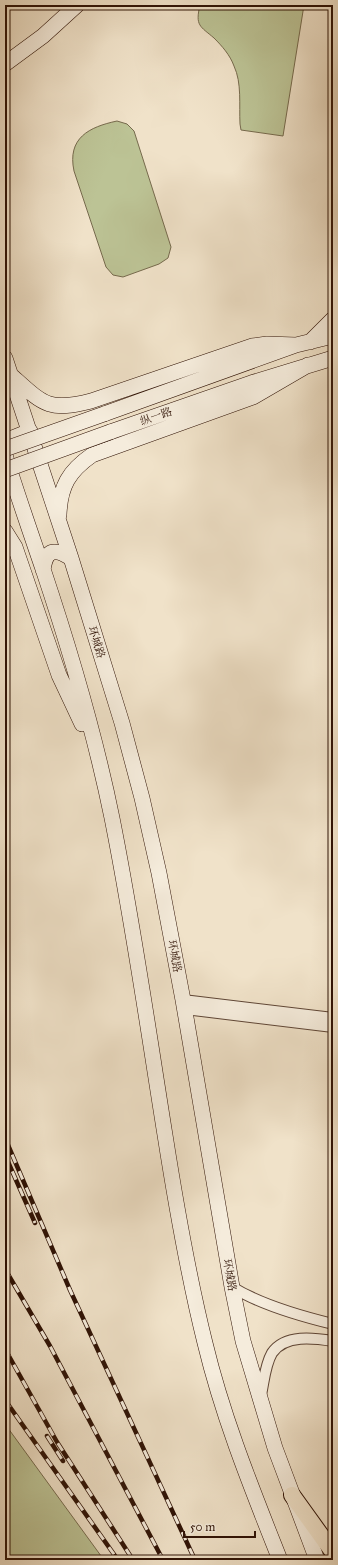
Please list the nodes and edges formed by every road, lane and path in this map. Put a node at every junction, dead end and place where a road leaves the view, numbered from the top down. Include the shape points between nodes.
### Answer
1 (76, 5) edge
2 (5, 64) edge
3 (333, 319) edge
4 (333, 336) edge
5 (303, 343) junction
6 (5, 358) edge
7 (333, 358) edge
8 (308, 365) junction
9 (12, 377) junction
10 (91, 401) junction
11 (30, 431) junction
12 (5, 441) edge
13 (5, 449) edge
14 (107, 449) junction
15 (5, 455) edge
16 (5, 470) edge
17 (59, 524) junction
18 (5, 531) edge
19 (71, 558) junction
20 (43, 570) junction
21 (96, 749) junction
22 (184, 1005) junction
23 (333, 1018) edge
24 (333, 1027) edge
25 (232, 1287) junction
26 (333, 1324) edge
27 (333, 1341) edge
28 (260, 1401) junction
29 (292, 1495) junction
30 (333, 1552) edge
31 (280, 1560) edge
32 (317, 1560) edge

1 - 2 main road via 43,36
3 - 5 main road
4 - 5 main road
5 - 10 main road via 252,346
5 - 13 main road, 纵一路, bridge
6 - 9 main road, 环城路
7 - 8 main road
8 - 14 main road via 253,397
8 - 16 main road, 纵一路, bridge
9 - 10 main road via 32,396 50,405 69,406
9 - 11 main road, 环城路
10 - 14 main road via 84,416 84,425 93,441
11 - 12 main road
11 - 17 main road, 环城路
14 - 17 main road via 88,458 71,474 60,497
15 - 20 main road
17 - 19 main road, 环城路
18 - 21 main road via 14,547 66,690
19 - 20 main road via 55,551 48,554
19 - 22 main road, 环城路 via 122,723 142,798
20 - 21 main road via 73,664
21 - 31 main road via 112,817 131,923 180,1231 205,1344 233,1438
22 - 23 street
22 - 24 street
22 - 25 main road, 环城路
25 - 26 street via 254,1299
25 - 28 main road, 环城路 via 243,1341
27 - 28 street via 294,1340 284,1343 273,1352 266,1370
28 - 29 main road, 环城路
29 - 30 main road
29 - 32 main road, 环城路

